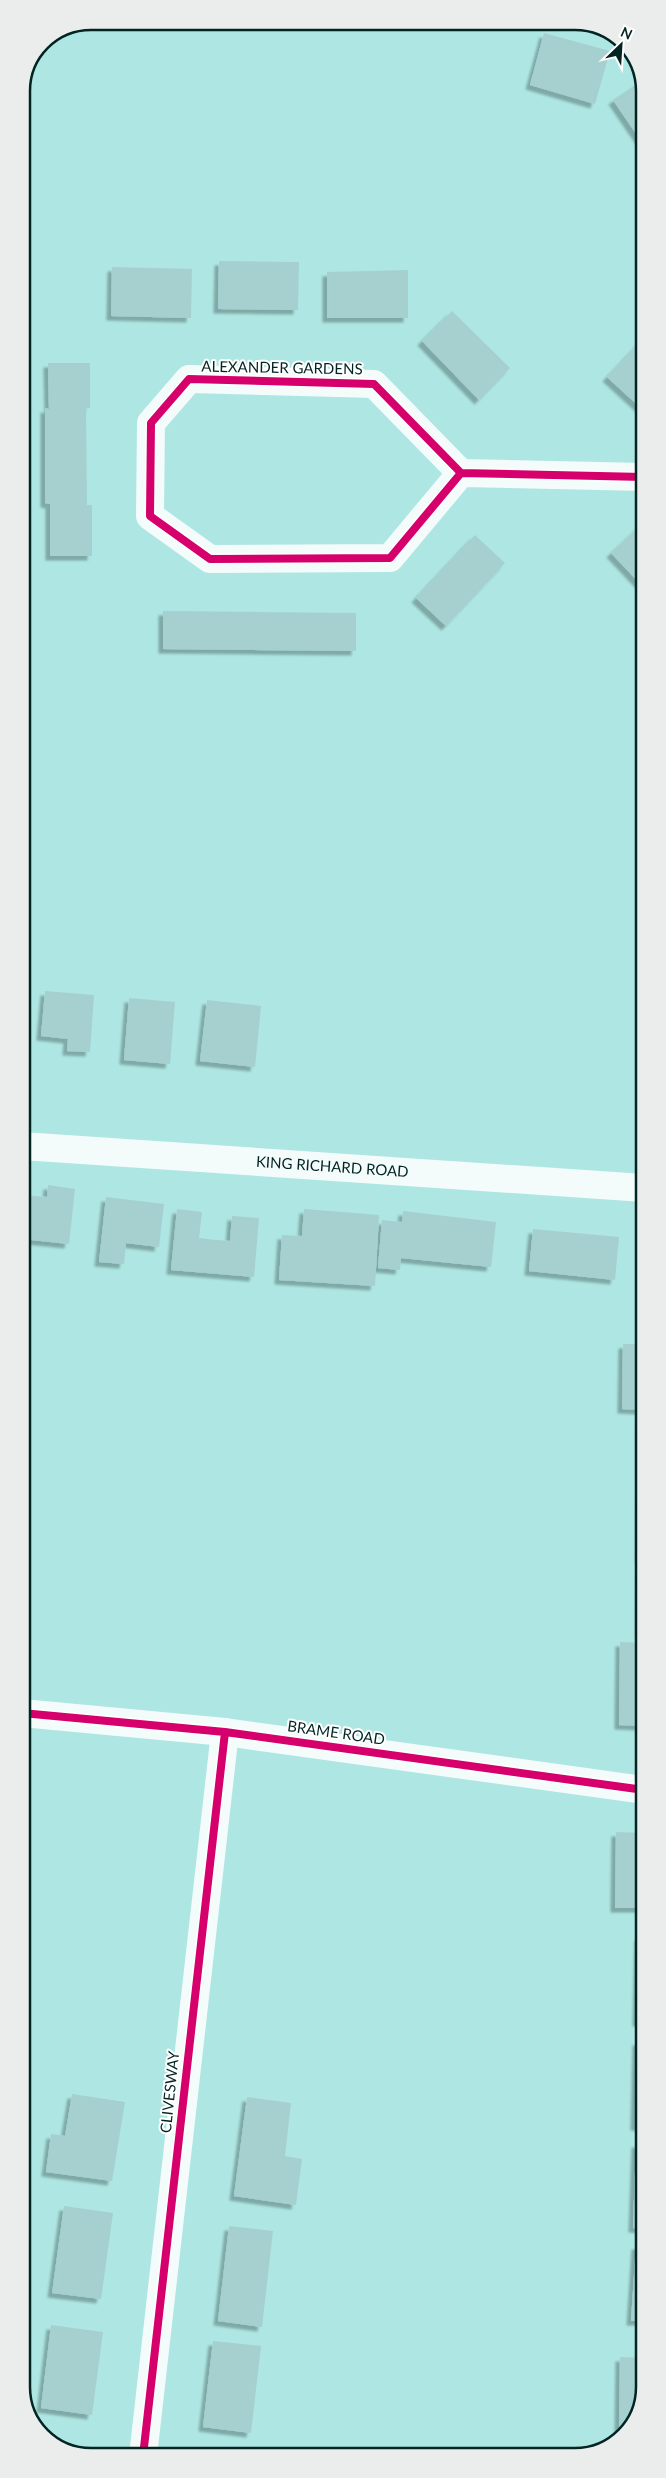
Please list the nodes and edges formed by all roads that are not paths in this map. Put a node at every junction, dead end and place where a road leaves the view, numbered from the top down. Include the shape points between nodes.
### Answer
1 (461, 473) junction
2 (636, 477) edge
3 (30, 1147) edge
4 (636, 1187) edge
5 (30, 1714) edge
6 (225, 1732) junction
7 (636, 1789) edge
8 (144, 2448) edge

1 - 1 street, ALEXANDER GARDENS via 374,384 189,379 151,423 150,516 210,559 390,558
1 - 2 street
3 - 4 street, KING RICHARD ROAD
5 - 6 street, BRAME ROAD
6 - 7 street, BRAME ROAD
6 - 8 street, CLIVESWAY

